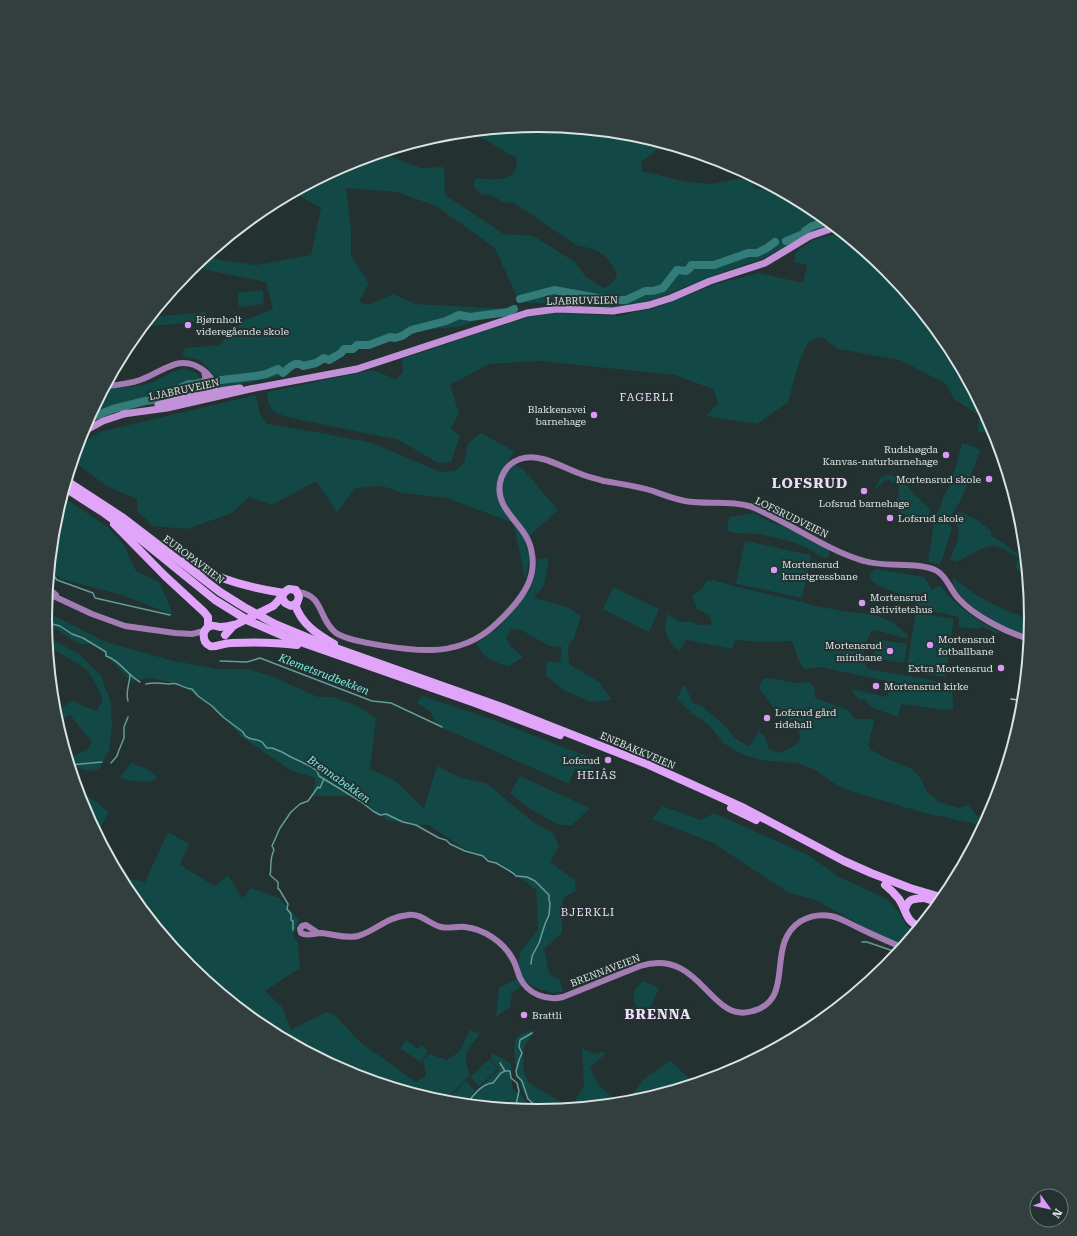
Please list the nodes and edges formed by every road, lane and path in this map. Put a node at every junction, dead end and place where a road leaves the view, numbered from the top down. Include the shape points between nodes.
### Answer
1 (831, 229) edge
2 (111, 385) edge
3 (211, 394) junction
4 (91, 428) edge
5 (71, 484) edge
6 (69, 491) edge
7 (104, 513) junction
8 (164, 550) junction
9 (53, 592) edge
10 (53, 595) edge
11 (283, 595) junction
12 (59, 598) junction
13 (295, 600) junction
14 (274, 605) junction
15 (235, 625) junction
16 (220, 627) junction
17 (206, 629) junction
18 (192, 634) junction
19 (1024, 637) edge
20 (223, 639) junction
21 (204, 640) junction
22 (314, 644) junction
23 (346, 652) junction
24 (648, 767) junction
25 (659, 772) junction
26 (885, 885) junction
27 (937, 896) edge
28 (924, 898) junction
29 (934, 901) edge
30 (905, 910) junction
31 (916, 925) edge
32 (318, 933) dead end
33 (898, 946) edge

1 - 3 main road, LJABRUVEIEN via 810,236 759,265 717,278 649,305 621,310 557,309 527,313 362,368
2 - 3 street via 139,381 178,363 192,364 212,378 215,387
3 - 4 main road, LJABRUVEIEN via 157,410 123,414
5 - 8 highway, EUROPAVEIEN via 122,517
6 - 7 highway, EUROPAVEIEN
7 - 17 highway via 164,576 204,612 208,617
7 - 22 highway, EUROPAVEIEN via 228,609 259,626
8 - 11 highway via 212,575
8 - 22 highway, EUROPAVEIEN via 231,599
9 - 12 street
10 - 12 street
11 - 13 highway via 283,601
11 - 13 highway via 292,589
11 - 14 highway
12 - 18 street via 115,623 162,632
13 - 14 highway
13 - 19 street, LOFSRUDVEIEN via 311,596 332,628 342,636 354,640 434,650 461,645 487,632 521,596 531,575 533,560 530,544 500,497 500,480 504,471 522,458 544,460 584,476 634,486 684,501 748,506 855,558 878,564 930,568 943,575 958,598 976,612 1008,631
13 - 23 highway via 300,617 308,626
14 - 15 highway, bridge
15 - 16 highway
15 - 20 highway
16 - 17 highway via 214,625
16 - 20 highway via 223,630
17 - 18 street
17 - 21 highway
18 - 21 street
20 - 21 highway via 218,646 207,644
20 - 22 highway
22 - 23 highway, ENEBAKKVEIEN
22 - 24 highway, ENEBAKKVEIEN
23 - 24 highway, ENEBAKKVEIEN via 502,707
24 - 25 highway, ENEBAKKVEIEN
25 - 26 highway, ENEBAKKVEIEN
25 - 27 highway, ENEBAKKVEIEN via 744,808 887,880
26 - 28 highway, ENEBAKKVEIEN
26 - 30 highway
28 - 29 highway, ENEBAKKVEIEN
28 - 30 highway via 912,900
30 - 31 highway via 911,922
32 - 33 street, BRENNAVEIEN via 353,937 391,919 416,915 439,926 466,927 493,938 512,957 523,983 542,997 561,998 640,966 661,963 686,971 724,1007 743,1013 759,1010 773,998 778,985 784,941 792,929 807,918 820,915 836,918

